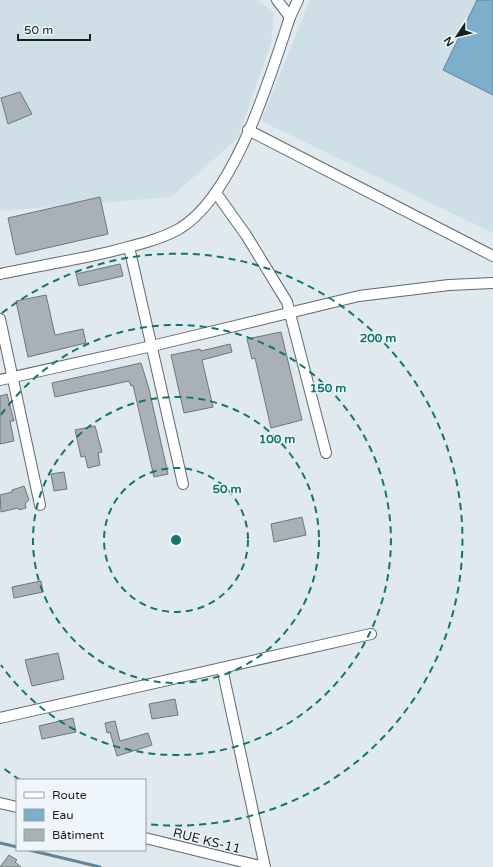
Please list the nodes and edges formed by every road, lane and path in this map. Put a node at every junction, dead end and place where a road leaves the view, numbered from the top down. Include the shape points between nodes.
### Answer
1 (277, 0) edge
2 (298, 0) edge
3 (290, 17) junction
4 (248, 130) junction
5 (216, 193) junction
6 (129, 247) junction
7 (493, 256) edge
8 (0, 274) edge
9 (493, 283) edge
10 (290, 312) junction
11 (0, 319) edge
12 (152, 346) junction
13 (13, 378) junction
14 (0, 380) edge
15 (326, 453) dead end
16 (183, 484) dead end
17 (40, 504) dead end
18 (371, 634) dead end
19 (222, 668) junction
20 (0, 718) edge
21 (0, 803) edge
22 (16, 807) edge
23 (146, 838) edge
24 (264, 867) edge

1 - 3 street
2 - 3 street
3 - 4 street
4 - 5 street via 225,180
4 - 7 street
5 - 6 street via 194,218 178,229
5 - 10 street via 283,294
6 - 8 street
6 - 12 street
9 - 10 street via 396,290
10 - 12 street
10 - 15 street
11 - 13 street
12 - 13 street
12 - 16 street
13 - 14 street
13 - 17 street
18 - 19 street
19 - 20 street
19 - 24 street
21 - 22 street
23 - 24 street, RUE KS-11

